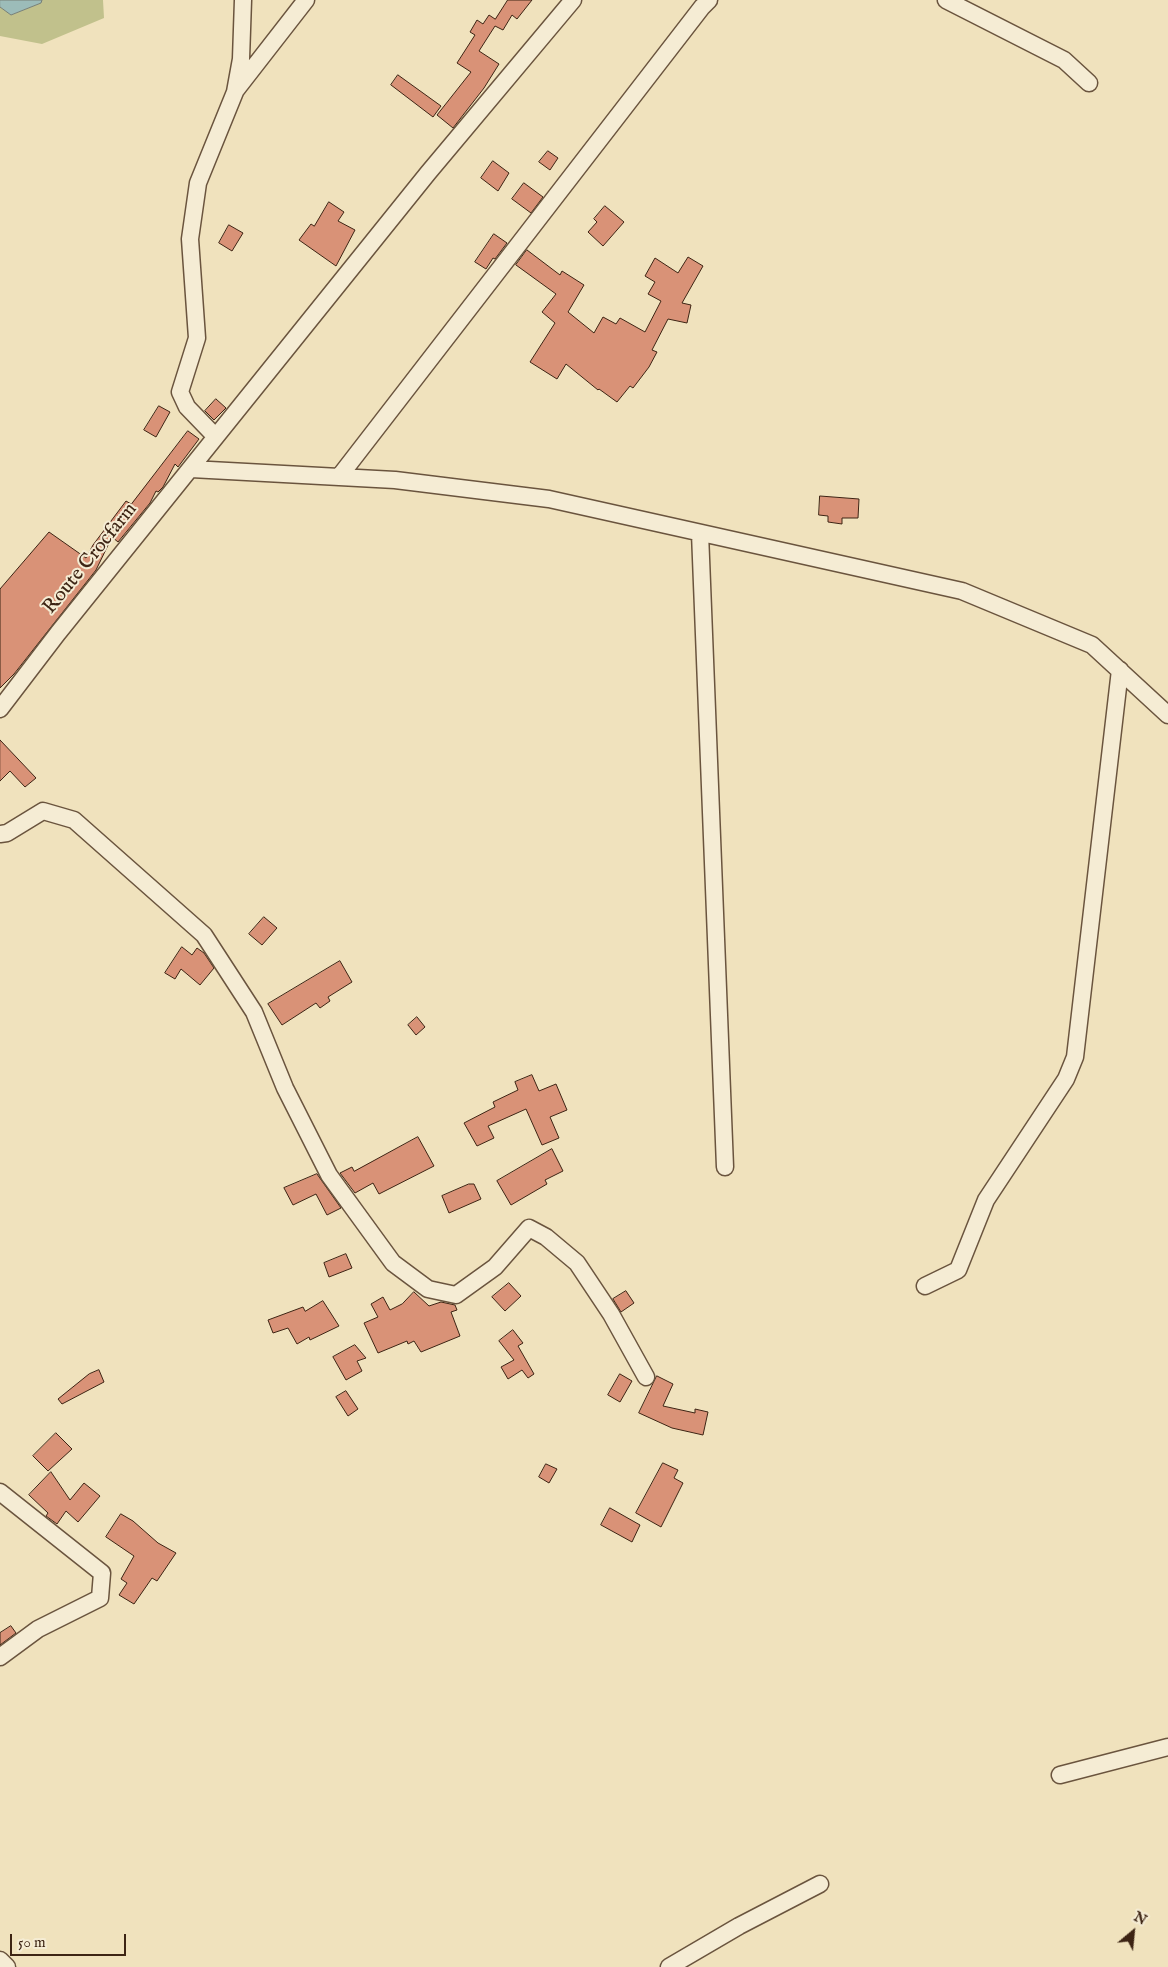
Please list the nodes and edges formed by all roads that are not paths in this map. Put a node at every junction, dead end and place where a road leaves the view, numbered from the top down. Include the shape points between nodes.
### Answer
1 (243, 0) edge
2 (306, 0) edge
3 (573, 0) edge
4 (709, 0) edge
5 (946, 0) edge
6 (1089, 83) dead end
7 (235, 92) junction
8 (216, 436) junction
9 (191, 469) junction
10 (339, 477) junction
11 (700, 533) junction
12 (1120, 670) junction
13 (0, 708) edge
14 (1168, 715) edge
15 (0, 834) edge
16 (725, 1167) dead end
17 (925, 1286) dead end
18 (646, 1377) dead end
19 (0, 1492) edge
20 (0, 1657) edge
21 (1168, 1747) edge
22 (1060, 1775) dead end
23 (820, 1884) dead end
24 (0, 1960) edge
25 (7, 1967) edge
26 (669, 1967) edge

1 - 7 street via 241,58
2 - 7 street
3 - 8 street, Route Crocfarm via 428,173
4 - 10 street
5 - 6 street via 1064,60
7 - 8 street via 198,184 190,239 197,338 180,392 187,407
8 - 9 street, Route Crocfarm
9 - 10 street
9 - 13 street, Route Crocfarm
10 - 11 street via 395,480 549,499
11 - 12 street via 962,591 1092,645
11 - 16 street
12 - 14 street
12 - 17 street via 1075,1057 1066,1079 986,1200 958,1270
15 - 18 street via 43,811 74,820 204,935 254,1012 285,1088 329,1175 393,1263 428,1289 456,1295 495,1267 529,1228 546,1237 577,1263 611,1314
19 - 20 street via 102,1573 100,1598 38,1629
21 - 22 street
23 - 26 street via 738,1926
24 - 25 street

